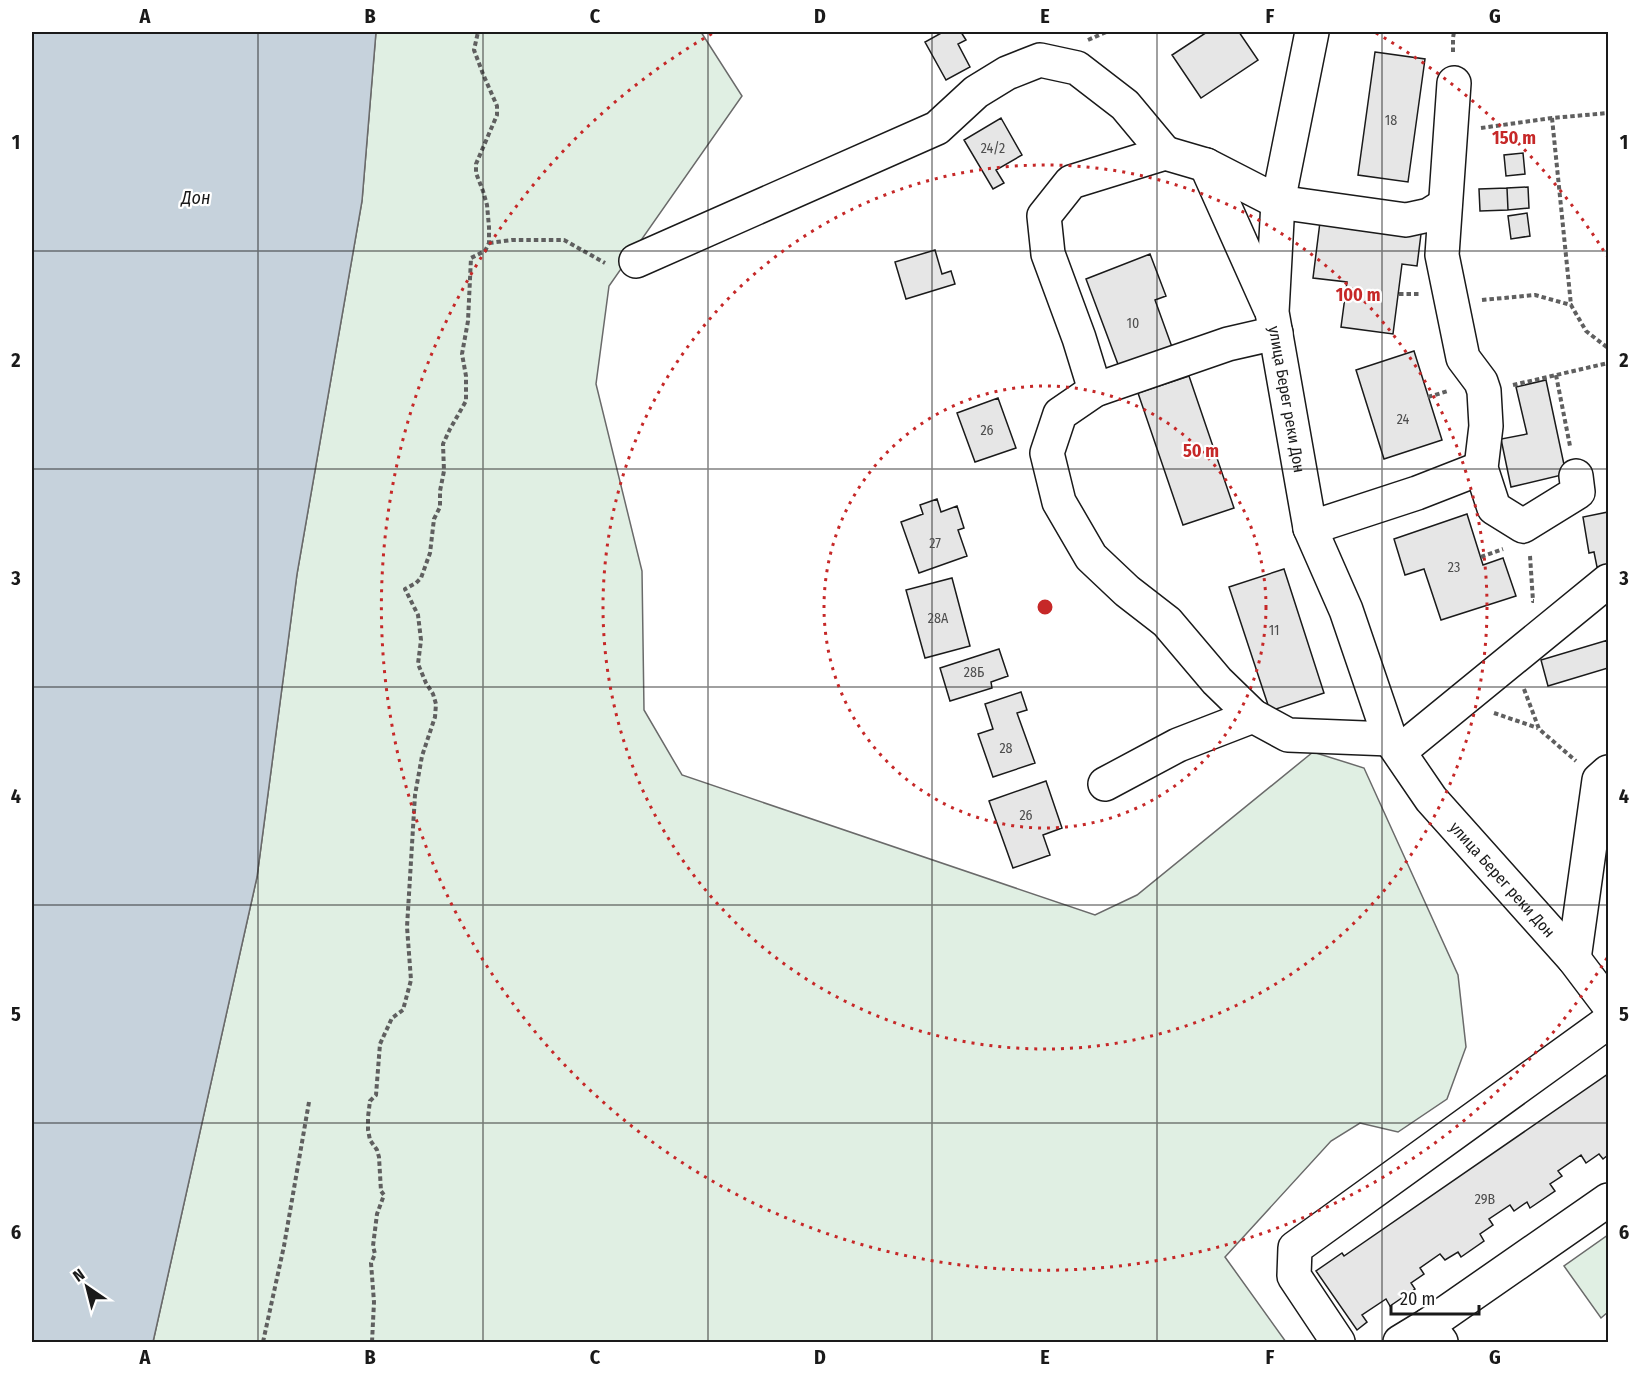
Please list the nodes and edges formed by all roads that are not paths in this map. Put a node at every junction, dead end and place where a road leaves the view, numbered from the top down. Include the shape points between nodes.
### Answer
1 (1312, 32) edge
2 (1454, 83) dead end
3 (1165, 153) junction
4 (1206, 165) junction
5 (1278, 202) junction
6 (1445, 205) junction
7 (1406, 220) junction
8 (1443, 243) junction
9 (636, 261) road end
10 (1274, 323) junction
11 (1095, 390) junction
12 (1481, 468) junction
13 (1576, 476) road end
14 (1310, 528) junction
15 (1608, 581) edge
16 (1253, 716) junction
17 (1395, 745) junction
18 (1604, 776) edge
19 (1105, 784) dead end
20 (1574, 959) junction
21 (1608, 1004) edge
22 (1608, 1022) edge
23 (1608, 1200) edge
24 (1435, 1334) edge
25 (1338, 1342) edge
26 (1400, 1342) edge

1 - 5 street, улица Берег реки Дон
2 - 6 street
3 - 4 street
3 - 9 street via 1125,105 1077,68 1040,60 1007,73 976,92 937,128
3 - 11 street via 1071,182 1044,216 1048,254
4 - 5 street
4 - 10 street
5 - 7 street
5 - 10 street, улица Берег реки Дон
6 - 7 street via 1429,215
6 - 8 street
7 - 8 street via 1429,230
8 - 12 street via 1442,255 1463,358 1484,391 1486,426
10 - 11 street via 1228,344
10 - 14 street, улица Берег реки Дон
11 - 16 street via 1060,414 1047,453 1059,502 1091,557 1167,622
12 - 13 street via 1494,508 1523,526 1578,492
12 - 14 street
14 - 17 street, улица Берег реки Дон via 1346,610
15 - 17 street via 1459,701
16 - 17 street via 1288,735
16 - 19 street via 1178,745
17 - 20 street, улица Берег реки Дон via 1431,799
18 - 20 street
20 - 21 street, улица Берег реки Дон
22 - 25 street via 1295,1248 1294,1276
23 - 24 street
24 - 26 street

